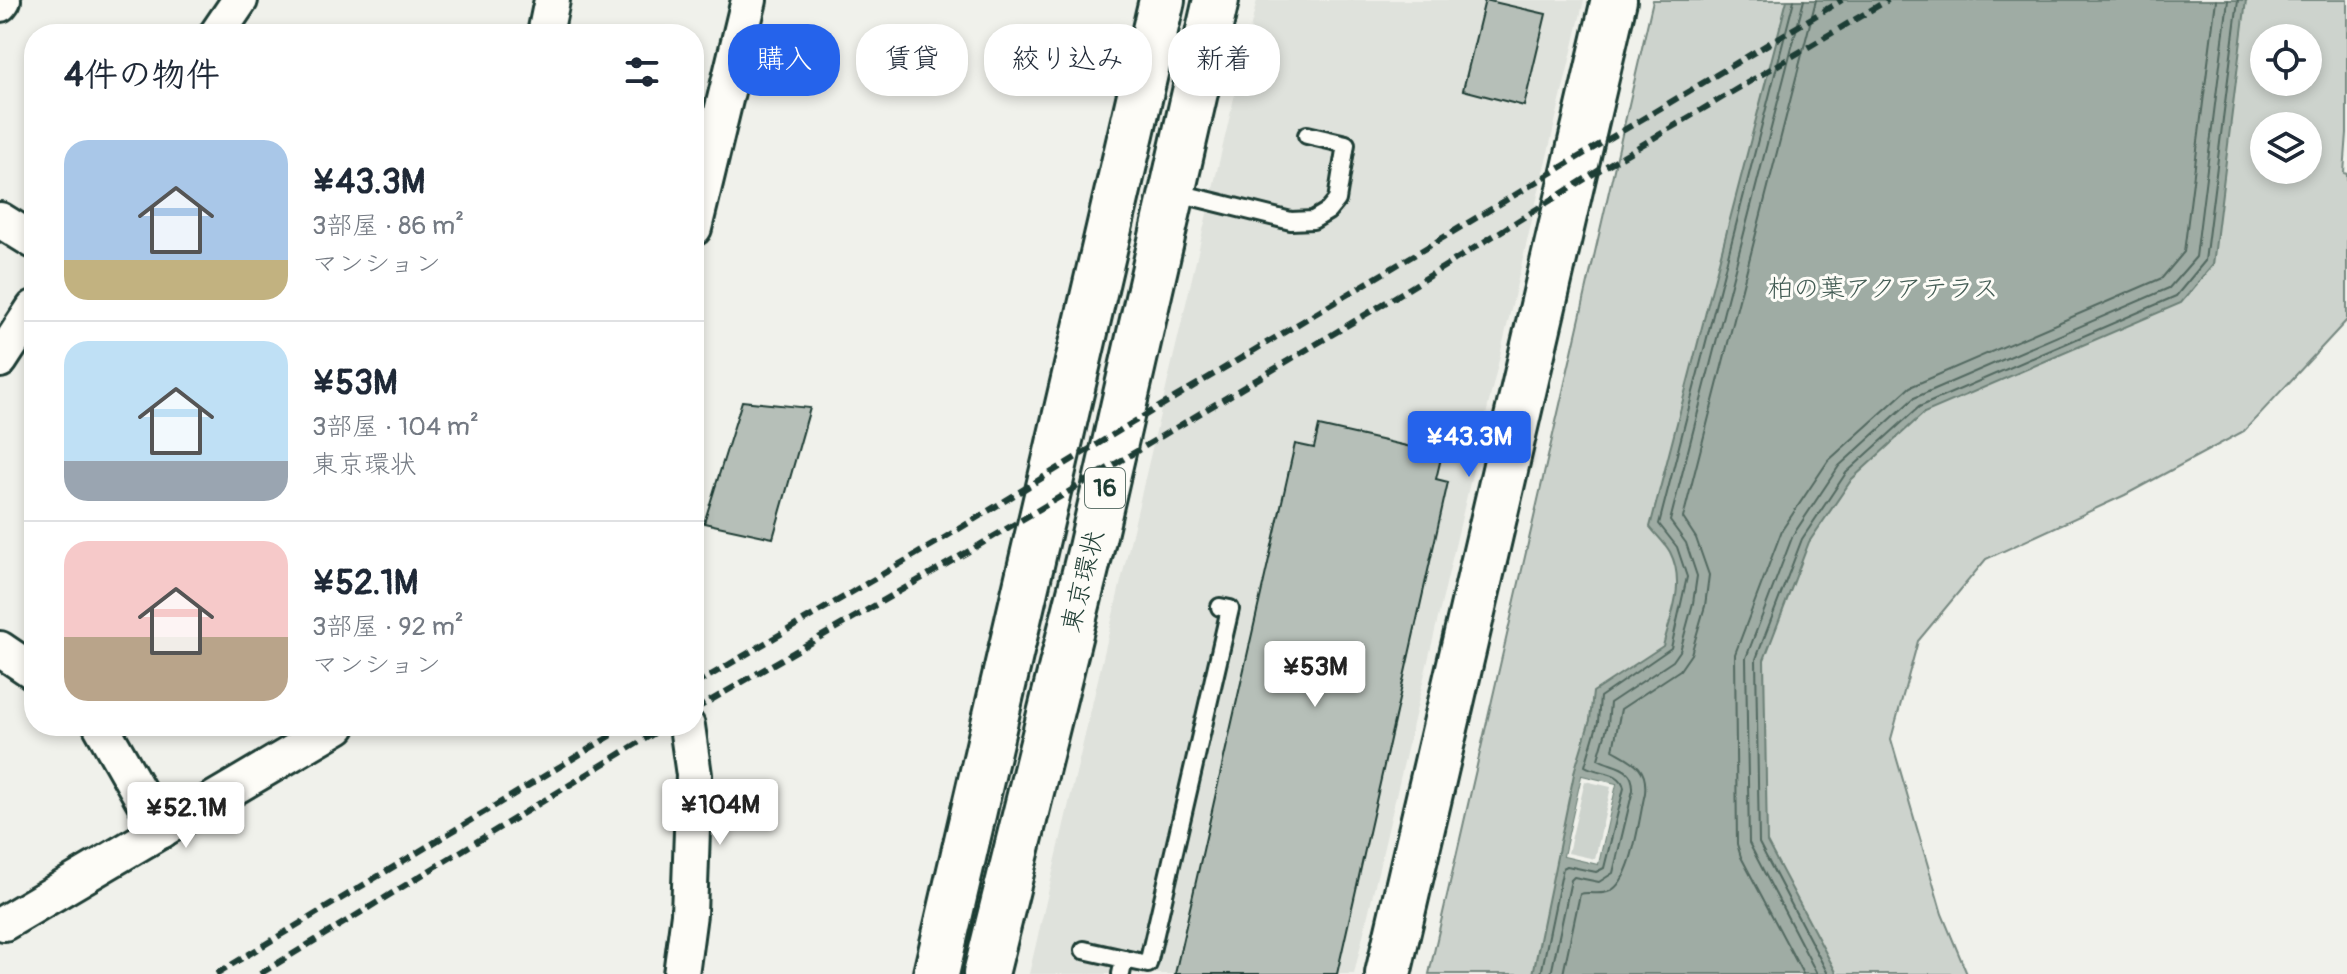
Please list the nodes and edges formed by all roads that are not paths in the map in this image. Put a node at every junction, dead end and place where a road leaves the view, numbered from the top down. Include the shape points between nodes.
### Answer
1 (240, 0) edge
2 (552, 0) edge
3 (749, 0) edge
4 (1162, 0) edge
5 (1216, 0) edge
6 (1614, 0) edge
7 (224, 24) edge
8 (547, 24) edge
9 (1307, 135) dead end
10 (704, 187) edge
11 (1173, 192) junction
12 (0, 220) edge
13 (24, 235) edge
14 (24, 323) edge
15 (0, 360) edge
16 (1220, 607) dead end
17 (0, 649) edge
18 (24, 665) edge
19 (107, 736) edge
20 (321, 736) edge
21 (688, 736) edge
22 (161, 831) junction
23 (4, 923) dead end
24 (1084, 950) dead end
25 (1122, 966) edge
26 (1147, 969) edge
27 (681, 974) edge
28 (936, 974) edge
29 (986, 974) edge
30 (1388, 974) edge

1 - 7 street
2 - 8 street
3 - 10 street
4 - 28 main road, 東京環状 / 16
5 - 11 main road, 東京環状 / 16
6 - 30 main road
9 - 11 lane via 1346,144 1337,200 1313,220 1291,221
11 - 29 main road, 東京環状 / 16
12 - 13 street
14 - 15 street
16 - 26 lane via 1230,609
17 - 18 street
19 - 22 street
20 - 22 street
21 - 27 street via 694,775 689,914
22 - 23 street
24 - 25 lane
25 - 26 lane

